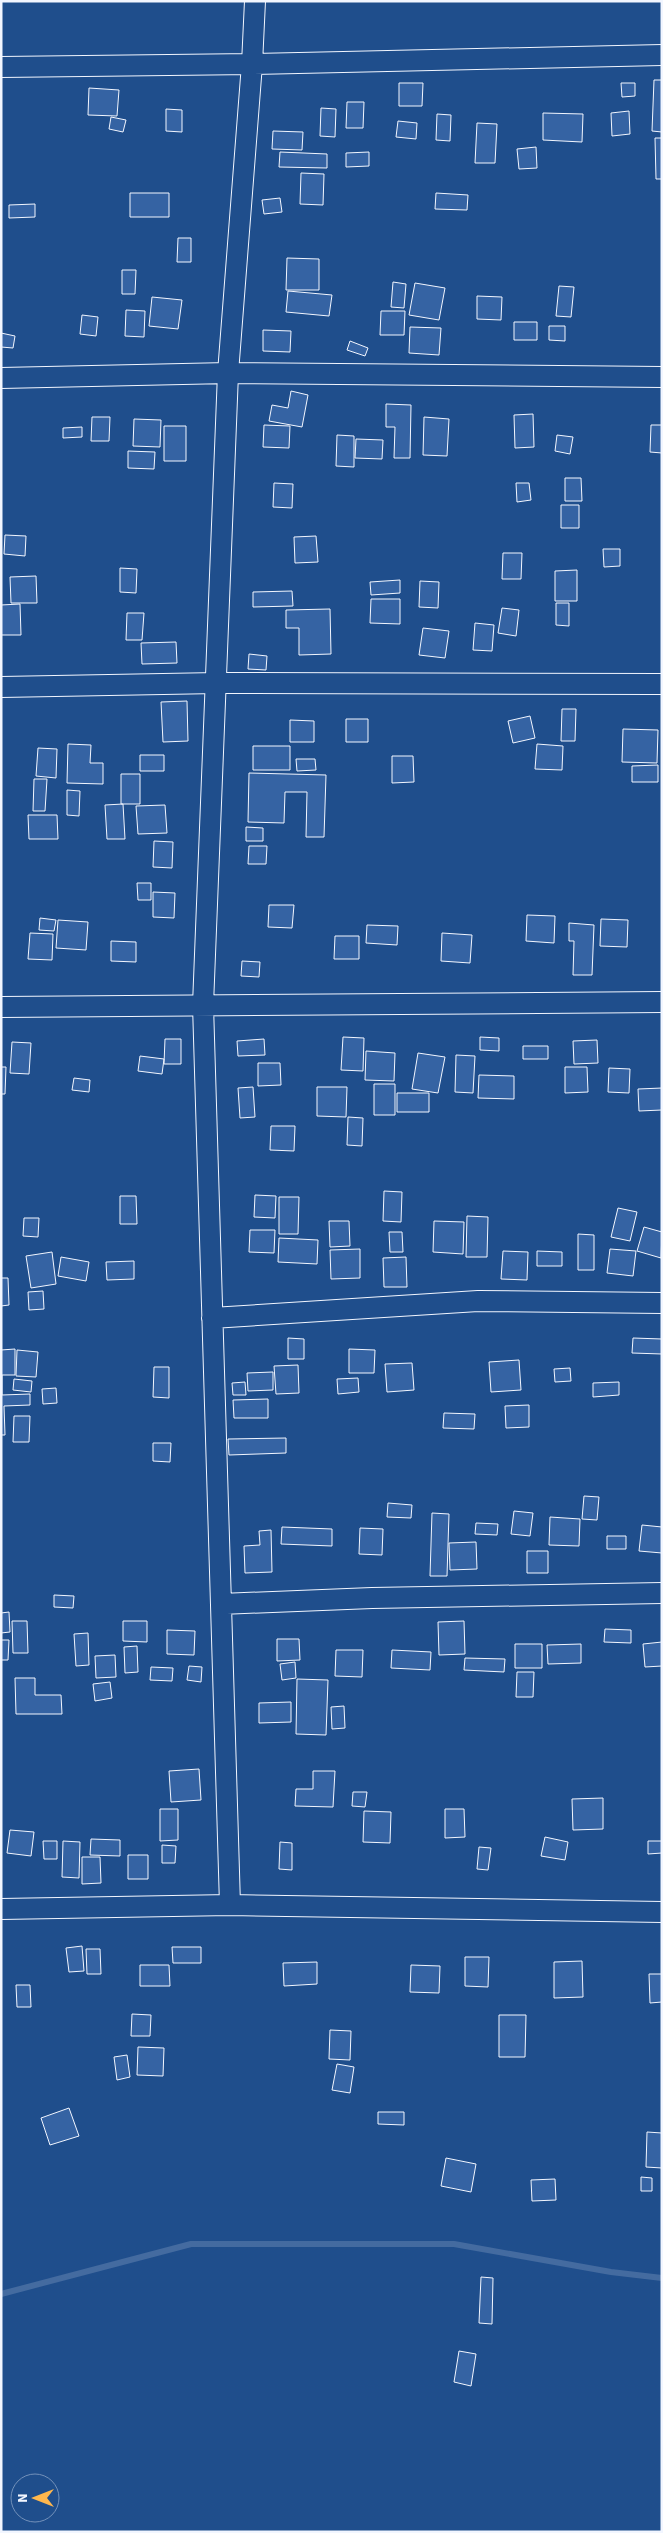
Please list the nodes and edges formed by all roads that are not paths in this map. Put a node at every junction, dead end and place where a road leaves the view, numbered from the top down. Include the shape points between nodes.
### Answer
1 (255, 1) edge
2 (662, 55) edge
3 (252, 64) junction
4 (1, 67) edge
5 (228, 374) junction
6 (662, 377) edge
7 (1, 378) edge
8 (217, 683) junction
9 (662, 684) edge
10 (1, 687) edge
11 (662, 1002) edge
12 (203, 1005) junction
13 (1, 1007) edge
14 (662, 1303) edge
15 (212, 1318) junction
16 (662, 1593) edge
17 (220, 1604) junction
18 (230, 1905) junction
19 (1, 1909) edge
20 (662, 1912) edge

1 - 3 street
2 - 3 street
3 - 4 street
3 - 5 street
5 - 6 street
5 - 7 street
5 - 8 street
8 - 9 street
8 - 10 street
8 - 12 street
11 - 12 street
12 - 13 street
12 - 15 street
14 - 15 street via 478,1301
15 - 17 street
16 - 17 street
17 - 18 street
18 - 19 street
18 - 20 street

